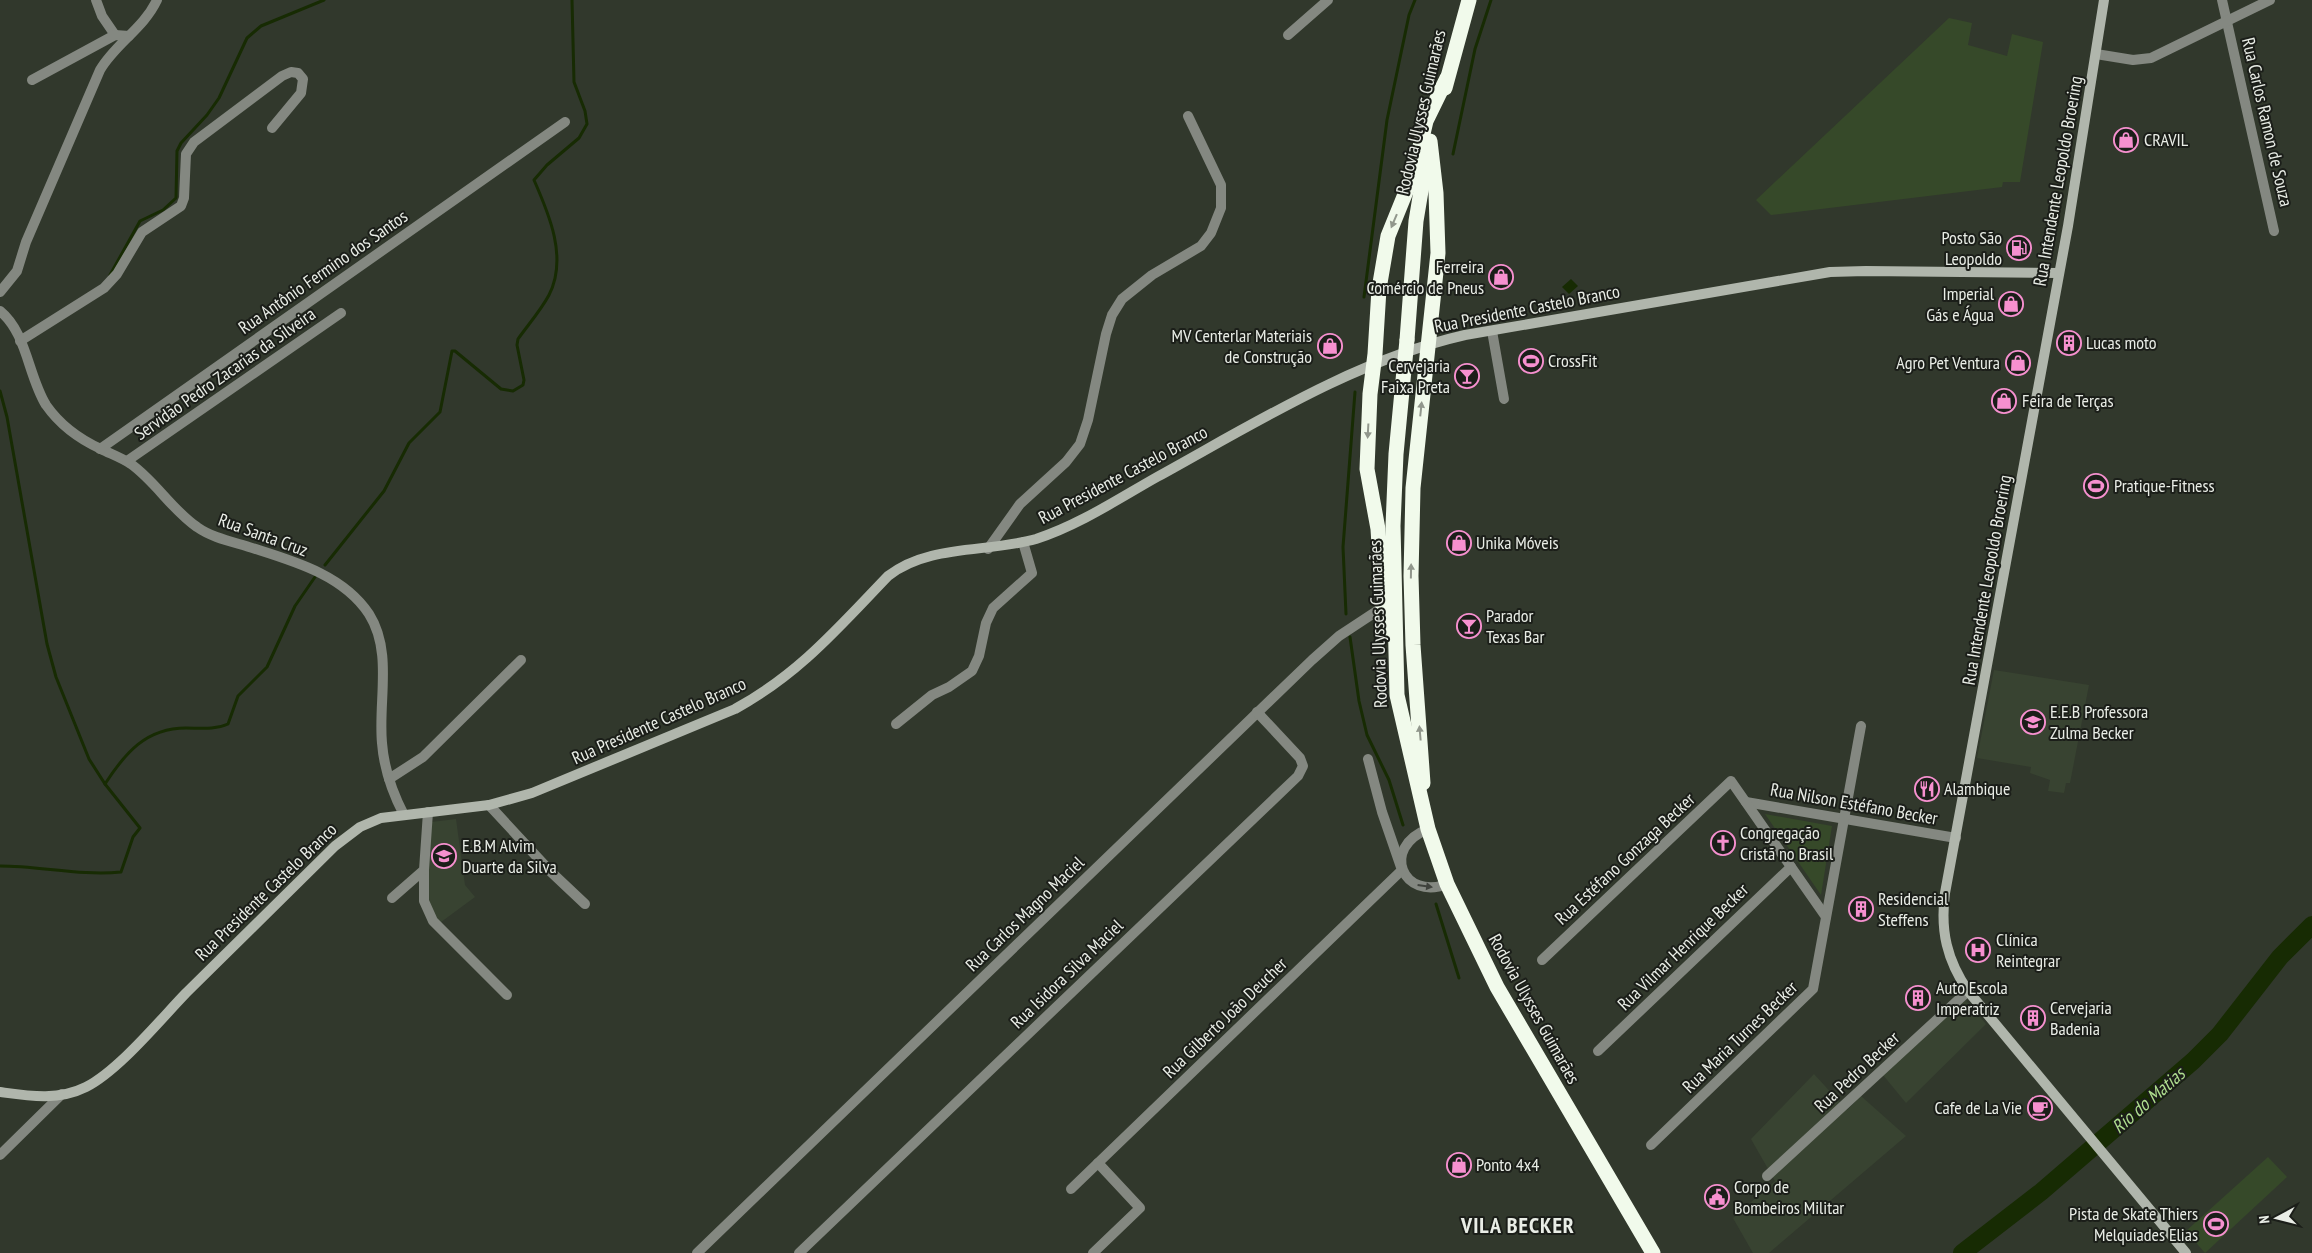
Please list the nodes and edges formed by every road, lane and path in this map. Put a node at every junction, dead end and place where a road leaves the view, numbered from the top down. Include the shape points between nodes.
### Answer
1 (96, 0) edge
2 (157, 0) edge
3 (1328, 0) edge
4 (1469, 0) edge
5 (2104, 0) edge
6 (2222, 0) edge
7 (2270, 0) edge
8 (2227, 21) junction
9 (115, 35) junction
10 (1288, 35) dead end
11 (129, 36) junction
12 (2096, 54) junction
13 (1447, 78) junction
14 (32, 80) dead end
15 (1188, 116) dead end
16 (564, 122) dead end
17 (272, 128) dead end
18 (1430, 141) junction
19 (2274, 231) dead end
20 (2059, 273) junction
21 (0, 292) edge
22 (0, 311) edge
23 (341, 314) dead end
24 (1492, 331) junction
25 (20, 341) junction
26 (1428, 344) junction
27 (1374, 365) junction
28 (1504, 399) dead end
29 (100, 449) junction
30 (127, 461) junction
31 (1023, 542) junction
32 (988, 549) junction
33 (1383, 606) junction
34 (521, 660) dead end
35 (1397, 695) junction
36 (1257, 712) junction
37 (896, 724) dead end
38 (1861, 726) dead end
39 (1368, 759) dead end
40 (389, 779) junction
41 (1746, 802) junction
42 (489, 805) junction
43 (428, 812) junction
44 (404, 815) junction
45 (1843, 819) junction
46 (1426, 823) junction
47 (1956, 838) junction
48 (1791, 867) junction
49 (424, 870) junction
50 (1402, 870) junction
51 (1447, 884) junction
52 (392, 898) dead end
53 (585, 904) dead end
54 (1826, 917) junction
55 (1542, 960) dead end
56 (1968, 991) junction
57 (507, 995) dead end
58 (1598, 1050) dead end
59 (0, 1092) edge
60 (62, 1094) junction
61 (1651, 1145) dead end
62 (0, 1155) edge
63 (1098, 1163) junction
64 (1767, 1176) dead end
65 (1071, 1189) dead end
66 (697, 1253) edge
67 (799, 1253) edge
68 (1093, 1253) edge
69 (1653, 1253) edge
70 (2186, 1253) edge

1 - 9 street
2 - 11 street via 146,19
3 - 10 street
4 - 13 highway, Rodovia Ulysses Guimarães
5 - 12 street, Rua Intendente Leopoldo Broering
6 - 8 street, Rua Carlos Ramon de Souza
7 - 8 street
8 - 12 street via 2151,58 2133,60
8 - 19 street, Rua Carlos Ramon de Souza
9 - 11 street
9 - 14 street
11 - 21 street via 100,70 26,242 18,268
12 - 20 street, Rua Intendente Leopoldo Broering
13 - 18 highway, Rodovia Ulysses Guimarães
13 -> 27 highway via 1426,121 1414,172 1388,236 1379,289
15 - 32 street via 1221,186 1221,208 1211,233 1201,246 1152,275 1122,299 1106,334 1080,444 1066,462 1020,504
16 - 29 street, Rua Antônio Fermino dos Santos
17 - 25 street via 303,90 304,80 298,73 282,76 194,142 186,154 181,206 142,232 108,284
18 - 26 highway via 1438,238
18 - 35 highway, Rodovia Ulysses Guimarães, bridge via 1416,221 1396,454 1393,526
20 - 24 street, Rua Presidente Castelo Branco via 1830,272
20 - 47 street, Rua Intendente Leopoldo Broering
22 - 25 street, Rua Santa Cruz
23 - 30 street, Servidão Pedro Zacarias da Silveira
24 - 26 street, Rua Presidente Castelo Branco
24 - 28 street
25 - 29 street, Rua Santa Cruz via 34,383 46,405 75,435
26 - 27 street, Rua Presidente Castelo Branco
46 -> 26 highway via 1411,576 1413,488
27 - 31 street, Rua Presidente Castelo Branco via 1257,422 1067,526
27 -> 33 highway via 1367,469 1378,529
29 - 30 street, Rua Santa Cruz
30 - 40 street, Rua Santa Cruz via 198,528 216,537 295,562 346,589 359,602 373,621 380,642 382,744
31 - 32 street, Rua Presidente Castelo Branco
31 - 37 street via 1032,573 993,608 976,665 963,679 932,695
32 - 42 street, Rua Presidente Castelo Branco via 927,557 900,567 793,671 766,692 735,709 532,793
33 - 35 highway
33 - 36 street, Rua Carlos Magno Maciel via 1339,636
34 - 40 street via 423,757
35 - 46 highway, Rodovia Ulysses Guimarães
36 - 66 street, Rua Carlos Magno Maciel
36 - 67 street, Rua Isidora Silva Maciel via 1300,758 1303,766 1298,776
38 - 45 street, Rua Maria Turnes Becker
39 - 50 street
40 - 44 street, Rua Santa Cruz
41 - 45 street, Rua Nilson Estéfano Becker
41 - 48 street
41 - 55 street, Rua Estéfano Gonzaga Becker via 1731,781
42 - 43 street, Rua Presidente Castelo Branco
42 - 53 street via 550,872
43 - 44 street, Rua Presidente Castelo Branco
43 - 49 street
44 - 60 street, Rua Presidente Castelo Branco via 375,820 344,838 104,1075 86,1087
45 - 47 street, Rua Nilson Estéfano Becker
45 - 54 street, Rua Maria Turnes Becker
46 - 50 street via 1402,849
46 - 51 highway, Rodovia Ulysses Guimarães
47 - 56 street, Rua Intendente Leopoldo Broering via 1944,905 1944,933 1950,959
48 - 54 street
48 - 58 street, Rua Vilmar Henrique Becker
49 - 52 street
49 - 57 street via 424,901 432,921
50 -> 51 street via 1414,884 1427,888
50 - 63 street, Rua Gilberto João Deucher
51 - 69 highway, Rodovia Ulysses Guimarães via 1497,987
54 - 61 street, Rua Maria Turnes Becker via 1813,989
56 - 64 street, Rua Pedro Becker
56 - 70 street, Rua Intendente Leopoldo Broering
59 - 60 street, Rua Presidente Castelo Branco via 30,1097
60 - 62 street
63 - 65 street, Rua Gilberto João Deucher
63 - 68 street via 1140,1208

